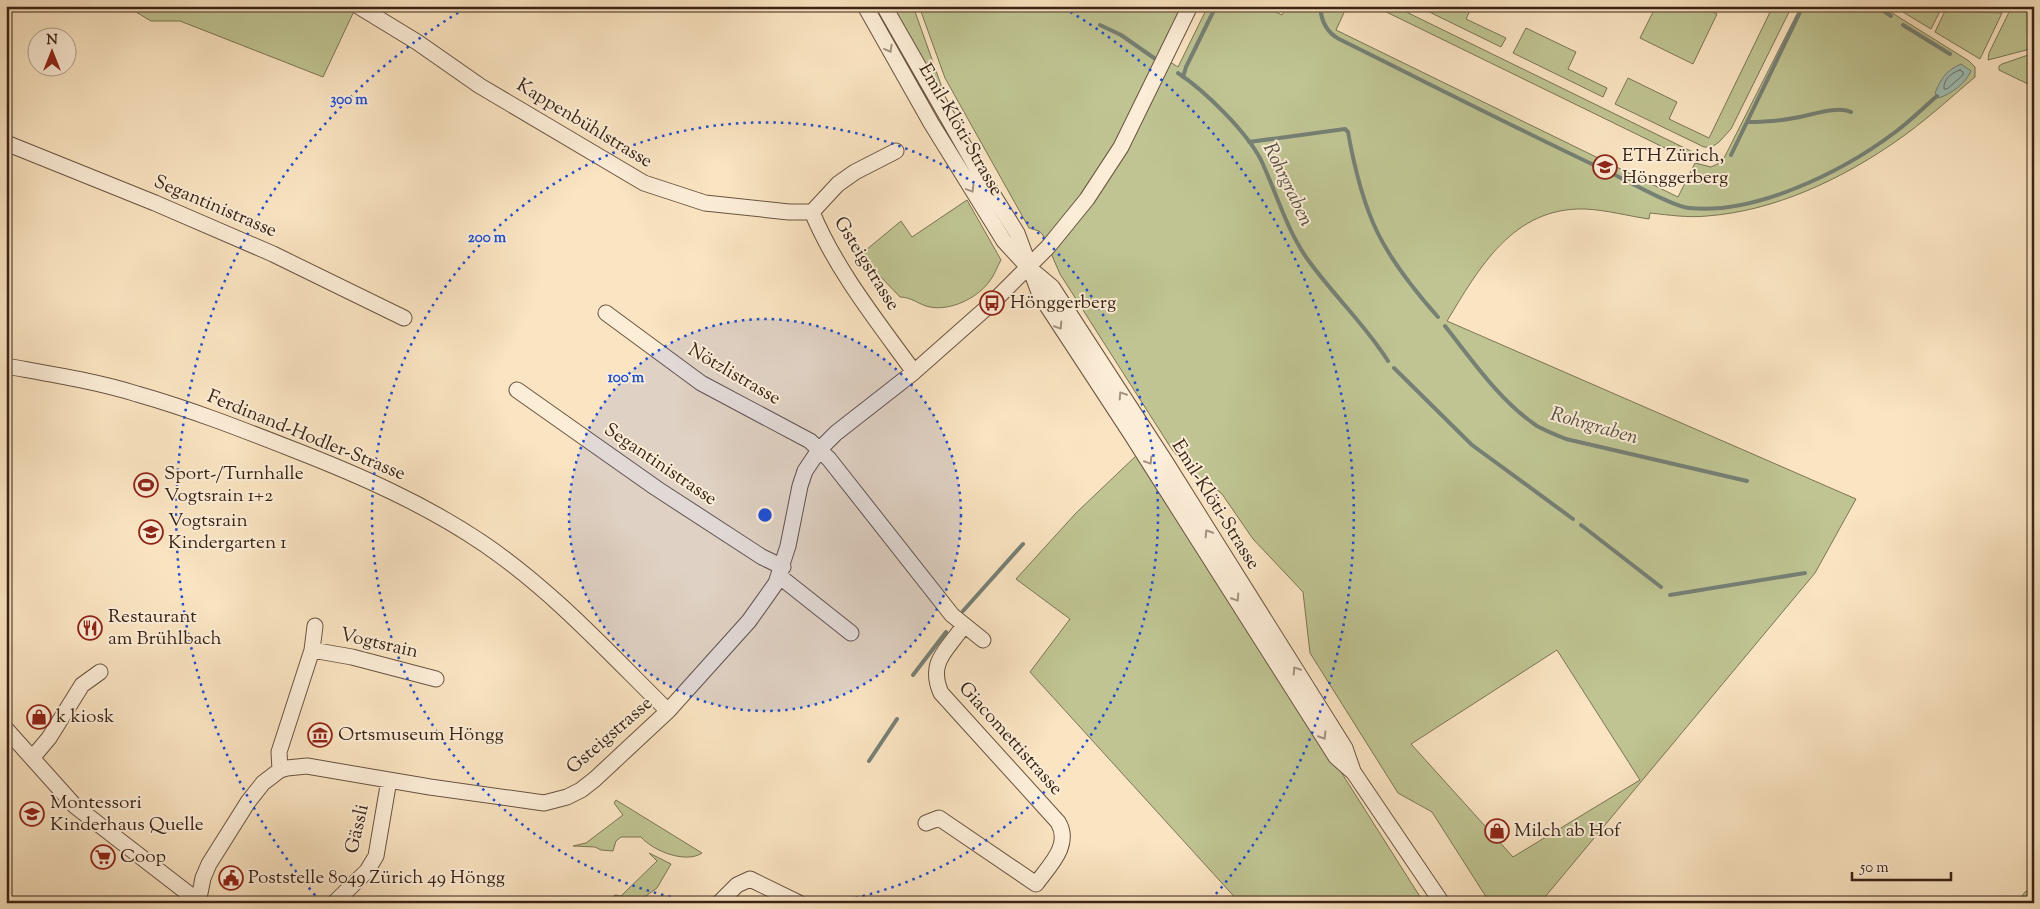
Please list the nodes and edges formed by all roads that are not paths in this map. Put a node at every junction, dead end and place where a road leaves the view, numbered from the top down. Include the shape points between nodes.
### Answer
1 (358, 6) edge
2 (865, 6) edge
3 (884, 6) edge
4 (1190, 6) edge
5 (6, 143) edge
6 (896, 151) dead end
7 (812, 212) junction
8 (1028, 268) junction
9 (606, 313) dead end
10 (404, 318) dead end
11 (6, 366) edge
12 (914, 372) junction
13 (517, 390) dead end
14 (819, 450) junction
15 (781, 572) junction
16 (964, 625) junction
17 (315, 626) dead end
18 (851, 634) dead end
19 (983, 640) dead end
20 (312, 650) junction
21 (100, 672) dead end
22 (436, 679) dead end
23 (668, 711) junction
24 (6, 728) edge
25 (33, 758) junction
26 (280, 770) junction
27 (389, 780) junction
28 (926, 823) dead end
29 (198, 902) edge
30 (334, 903) edge
31 (719, 903) edge
32 (798, 903) edge
33 (1442, 903) edge

1 - 7 street, Kappenbühlstrasse via 480,86 644,183 705,203
2 -> 8 street, Emil-Klöti-Strasse via 986,214
3 - 8 street, Emil-Klöti-Strasse via 1017,233
4 - 8 street, Gsteigstrasse via 1104,175
5 - 10 street, Segantinistrasse via 273,254
6 - 7 street, Gsteigstrasse via 838,184
7 - 12 street, Gsteigstrasse via 823,240 858,295
8 - 12 street, Gsteigstrasse
8 - 33 street, Emil-Klöti-Strasse via 1040,295 1336,757 1354,773
9 - 14 street, Nötzlistrasse via 701,383 810,441
11 - 23 street, Ferdinand-Hodler-Strasse via 137,394 220,421 387,489 484,544 524,575 567,611
12 - 14 street, Gsteigstrasse
13 - 15 street, Segantinistrasse
14 - 15 street, Gsteigstrasse via 805,470 800,486
14 - 16 street via 952,615
15 - 18 street, Segantinistrasse
15 - 23 street, Gsteigstrasse via 749,621
16 - 19 street
16 - 28 street, Giacomettistrasse via 938,660 936,676 941,693 1058,822 1063,842 1036,884 939,818
17 - 20 street, Vogtsrain
20 - 22 street, Vogtsrain
20 - 26 street, Vogtsrain via 280,752
21 - 25 street via 82,685
23 - 27 street, Gsteigstrasse via 595,779 581,790 556,801 520,800
24 - 25 street
25 - 29 street via 75,806
26 - 27 street, Gsteigstrasse via 308,766
26 - 29 street via 263,783 248,802 209,864
27 - 30 street, Gässli via 376,856 367,871
31 - 32 street via 737,885 750,879

